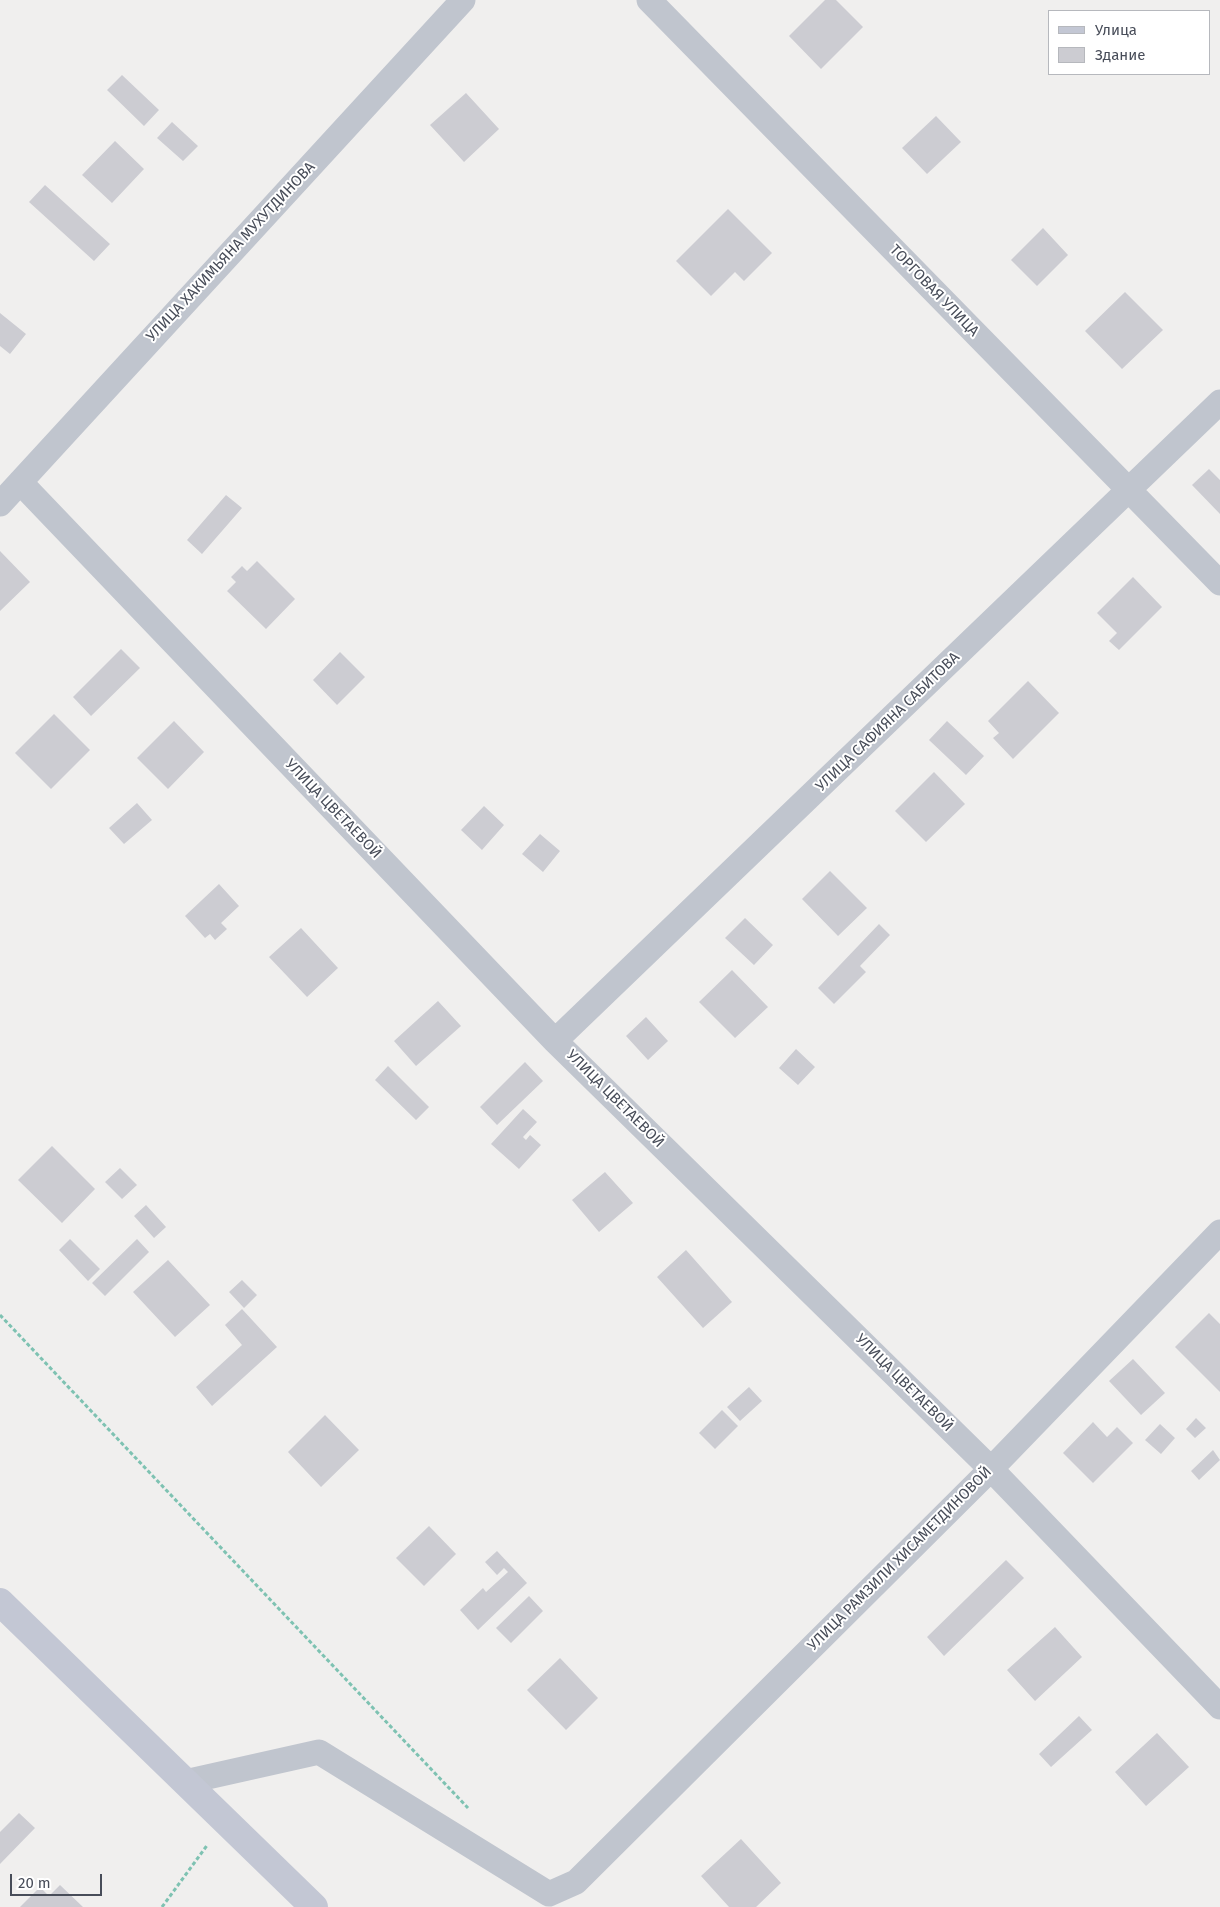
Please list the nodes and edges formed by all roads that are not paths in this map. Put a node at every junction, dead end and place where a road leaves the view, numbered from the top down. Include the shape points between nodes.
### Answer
1 (463, 0) edge
2 (649, 0) edge
3 (1220, 402) edge
4 (20, 482) junction
5 (1130, 491) junction
6 (0, 504) edge
7 (1220, 583) edge
8 (556, 1041) junction
9 (1220, 1232) edge
10 (991, 1469) junction
11 (0, 1602) edge
12 (1220, 1707) edge
13 (185, 1782) junction
14 (314, 1907) edge

1 - 4 street, УЛИЦА ХАКИМЬЯНА МУХУТДИНОВА
2 - 5 street, ТОРГОВАЯ УЛИЦА
3 - 5 street, УЛИЦА САФИЯНА САБИТОВА
4 - 6 street, УЛИЦА ХАКИМЬЯНА МУХУТДИНОВА
4 - 8 street, УЛИЦА ЦВЕТАЕВОЙ
5 - 7 street, ТОРГОВАЯ УЛИЦА
5 - 8 street, УЛИЦА САФИЯНА САБИТОВА
8 - 10 street, УЛИЦА ЦВЕТАЕВОЙ
9 - 10 street, УЛИЦА РАМЗИЛИ ХИСАМЕТДИНОВОЙ
10 - 12 street, УЛИЦА ЦВЕТАЕВОЙ
10 - 13 street, УЛИЦА РАМЗИЛИ ХИСАМЕТДИНОВОЙ via 576,1882 549,1894 319,1752
11 - 13 street
13 - 14 street

